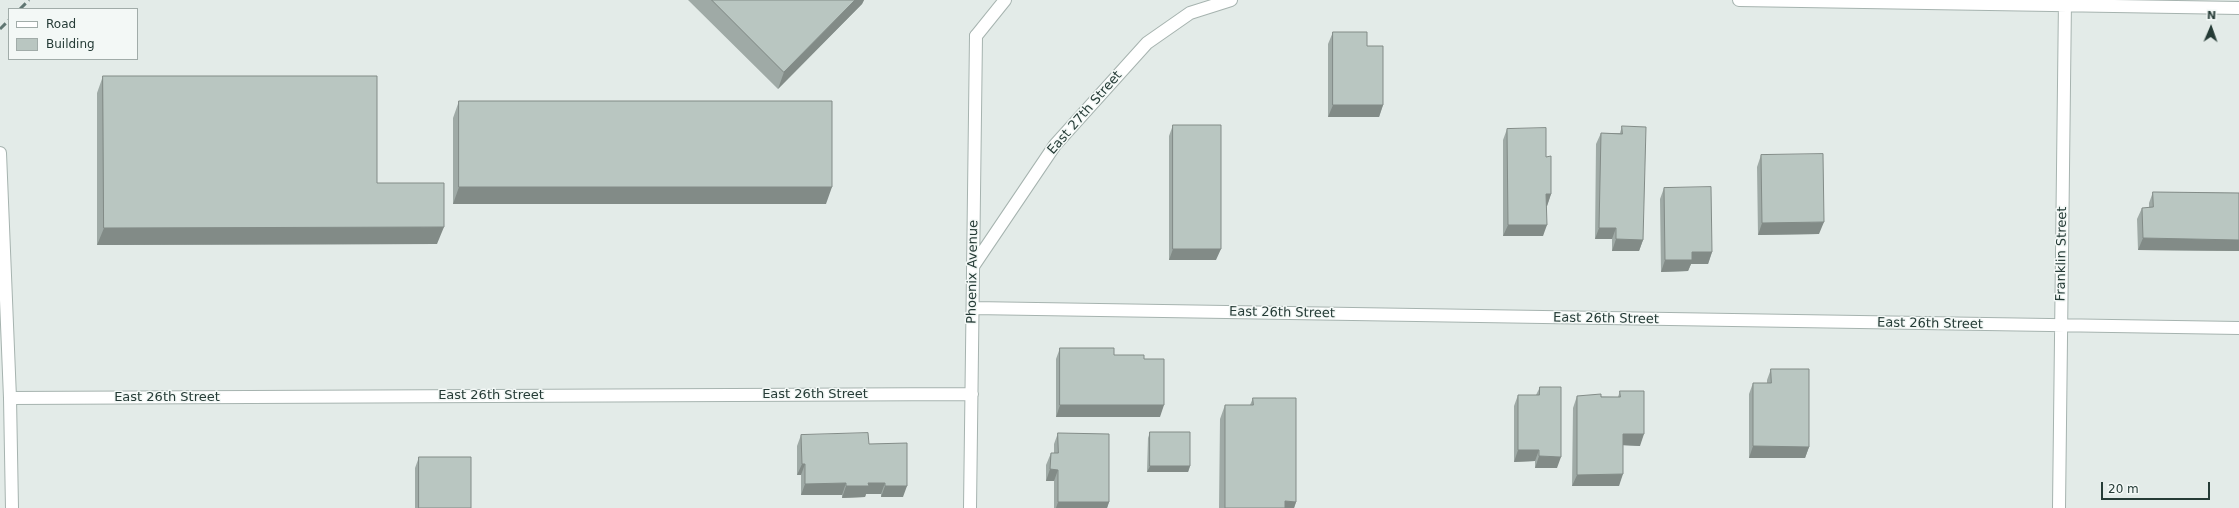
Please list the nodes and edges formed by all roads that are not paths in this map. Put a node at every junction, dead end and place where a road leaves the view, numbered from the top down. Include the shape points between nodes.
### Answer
1 (1006, 0) edge
2 (1231, 0) edge
3 (1739, 0) edge
4 (2065, 2) edge
5 (2214, 4) edge
6 (2239, 8) edge
7 (0, 153) edge
8 (974, 265) junction
9 (973, 308) junction
10 (2061, 326) junction
11 (2239, 328) edge
12 (972, 394) junction
13 (10, 398) junction
14 (12, 508) edge
15 (970, 508) edge
16 (2058, 508) edge

1 - 8 street, Phoenix Avenue via 976,36
2 - 8 street, East 27th Street via 1190,13 1147,43 1055,145
3 - 4 street
4 - 5 street
4 - 10 street, Franklin Street
5 - 6 street
7 - 13 street
8 - 9 street, Phoenix Avenue
9 - 10 street, East 26th Street
9 - 12 street, Phoenix Avenue
10 - 11 street, East 26th Street
10 - 16 street, Franklin Street
12 - 13 street, East 26th Street
12 - 15 street, Phoenix Avenue
13 - 14 street

